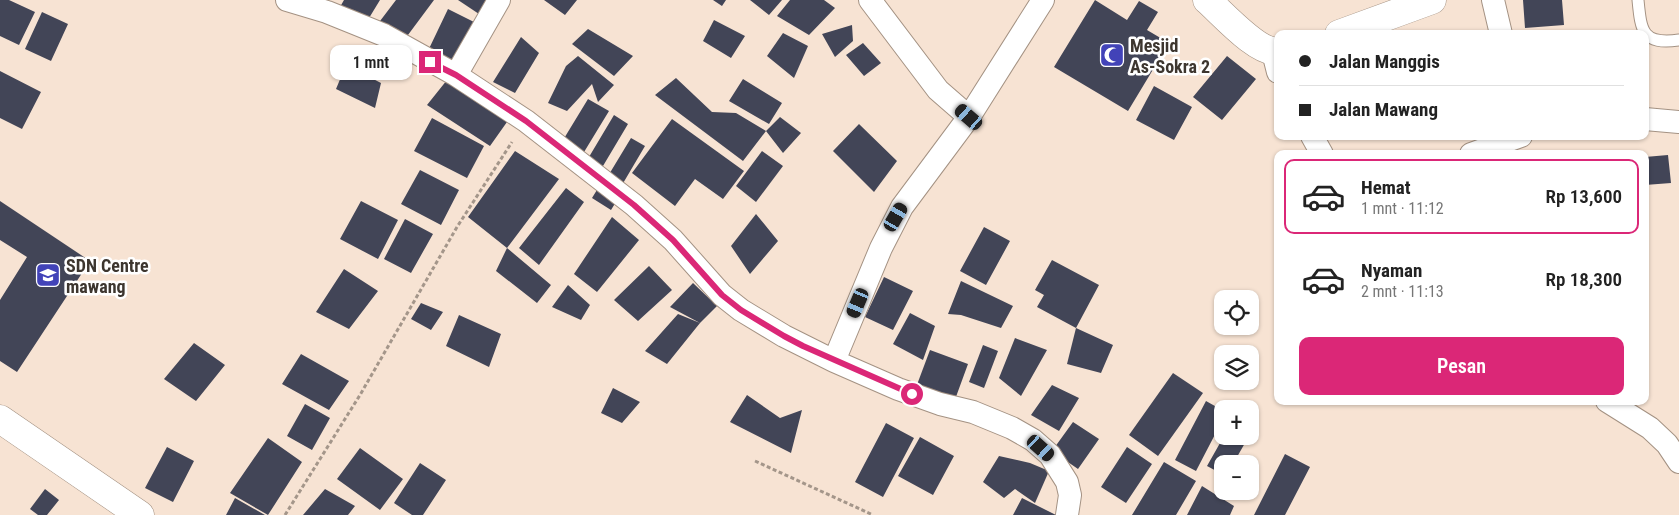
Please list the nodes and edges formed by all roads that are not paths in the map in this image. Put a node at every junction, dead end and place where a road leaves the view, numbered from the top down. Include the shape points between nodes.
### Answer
1 (287, 0) edge
2 (499, 0) edge
3 (870, 0) edge
4 (1043, 0) edge
5 (1207, 0) edge
6 (1432, 0) edge
7 (1493, 0) edge
8 (1638, 0) edge
9 (1350, 30) edge
10 (1500, 30) edge
11 (1643, 30) edge
12 (1649, 35) edge
13 (1679, 40) edge
14 (1274, 57) edge
15 (456, 75) junction
16 (969, 117) junction
17 (1649, 119) edge
18 (1679, 122) edge
19 (1510, 140) edge
20 (1482, 150) edge
21 (834, 361) junction
22 (1613, 405) edge
23 (0, 419) edge
24 (1679, 462) edge
25 (140, 515) edge
26 (1067, 515) edge

1 - 15 street via 384,35
2 - 15 street
3 - 16 street via 938,90
4 - 16 street
5 - 14 street
6 - 9 street
7 - 10 street
8 - 11 lane
12 - 13 lane via 1658,40
15 - 21 street via 526,121 648,217 687,254 722,295 741,310
16 - 21 street via 902,207
17 - 18 street
19 - 20 street
21 - 26 street via 898,389 974,412 1033,440 1050,456 1067,482 1070,495
22 - 24 street via 1650,428 1667,444
23 - 25 street

